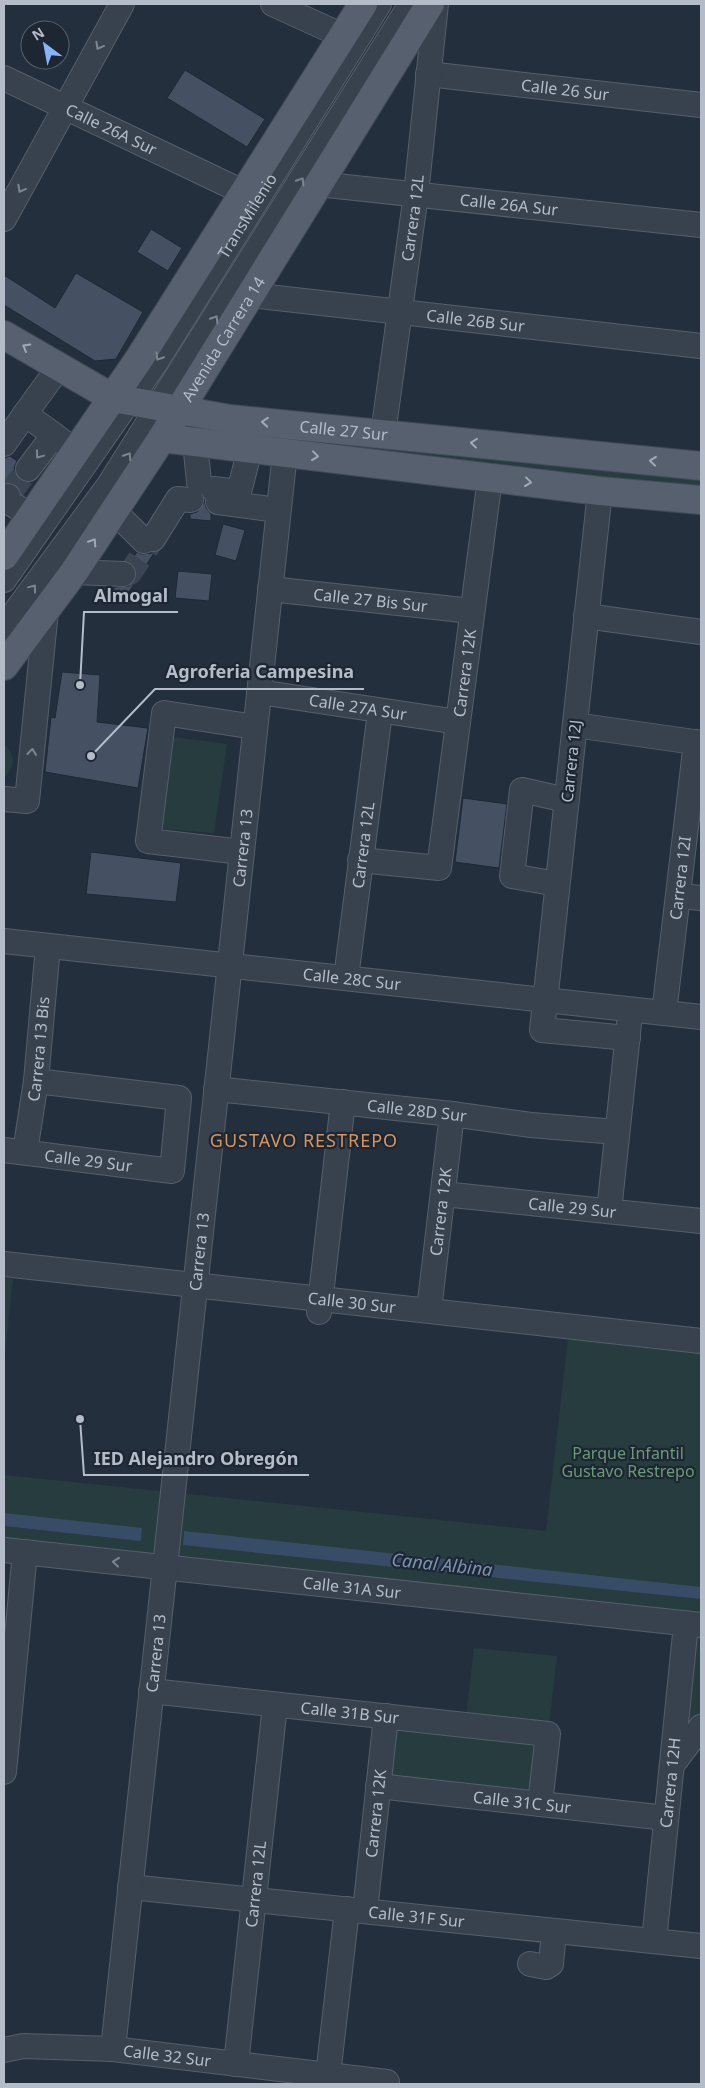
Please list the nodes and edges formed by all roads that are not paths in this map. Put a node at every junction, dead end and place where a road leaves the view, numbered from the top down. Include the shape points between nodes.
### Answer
1 (122, 4) edge
2 (273, 4) edge
3 (363, 4) edge
4 (379, 4) edge
5 (411, 4) edge
6 (430, 4) edge
7 (436, 4) edge
8 (343, 36) junction
9 (428, 74) junction
10 (4, 78) edge
11 (701, 105) edge
12 (65, 107) junction
13 (318, 184) junction
14 (245, 193) junction
15 (416, 194) junction
16 (4, 219) edge
17 (701, 225) edge
18 (251, 295) junction
19 (400, 312) junction
20 (4, 334) edge
21 (701, 346) edge
22 (59, 367) junction
23 (121, 400) junction
24 (25, 414) junction
25 (164, 417) junction
26 (113, 426) junction
27 (383, 434) junction
28 (54, 435) junction
29 (195, 442) junction
30 (4, 444) edge
31 (250, 449) junction
32 (77, 451) junction
33 (285, 453) junction
34 (701, 466) edge
35 (28, 469) tunnel mouth
36 (490, 478) junction
37 (600, 491) junction
38 (204, 493) junction
39 (239, 497) junction
40 (6, 498) edge
41 (701, 500) edge
42 (278, 510) junction
43 (114, 511) junction
44 (32, 516) junction
45 (4, 556) edge
46 (74, 572) junction
47 (123, 574) dead end
48 (4, 580) edge
49 (270, 589) junction
50 (46, 611) junction
51 (472, 611) junction
52 (586, 616) junction
53 (4, 627) edge
54 (701, 632) edge
55 (4, 666) edge
56 (259, 692) junction
57 (380, 712) junction
58 (458, 722) junction
59 (574, 725) junction
60 (255, 727) junction
61 (698, 742) edge
62 (4, 799) edge
63 (566, 800) junction
64 (242, 852) junction
65 (360, 860) junction
66 (557, 884) junction
67 (690, 897) edge
68 (4, 940) edge
69 (48, 946) junction
70 (230, 965) junction
71 (346, 978) junction
72 (545, 1000) junction
73 (630, 1010) junction
74 (664, 1013) junction
75 (701, 1017) edge
76 (628, 1038) junction
77 (36, 1081) junction
78 (216, 1089) junction
79 (343, 1102) junction
80 (452, 1114) junction
81 (618, 1132) junction
82 (14, 1151) edge
83 (443, 1194) junction
84 (609, 1211) junction
85 (701, 1221) edge
86 (4, 1264) edge
87 (195, 1284) junction
88 (320, 1305) junction
89 (429, 1310) junction
90 (701, 1341) edge
91 (14, 1551) edge
92 (164, 1567) junction
93 (694, 1624) edge
94 (8, 1686) edge
95 (151, 1691) junction
96 (275, 1705) junction
97 (386, 1716) junction
98 (701, 1727) edge
99 (672, 1765) junction
100 (4, 1772) edge
101 (378, 1786) junction
102 (540, 1804) junction
103 (666, 1818) junction
104 (130, 1886) junction
105 (254, 1900) junction
106 (356, 1910) junction
107 (554, 1931) junction
108 (654, 1941) junction
109 (701, 1946) edge
110 (530, 1964) dead end
111 (113, 2049) junction
112 (4, 2050) edge
113 (236, 2064) junction
114 (328, 2080) edge
115 (387, 2082) dead end

1 -> 12 street
2 - 8 street
3 - 8 main road
4 -> 23 street, TransMilenio via 156,362
25 -> 5 street, TransMilenio
6 - 13 main road, Avenida Carrera 14
7 - 9 street, Carrera 12L
8 - 14 main road
9 - 11 street, Calle 26 Sur
9 - 15 street, Carrera 12L
10 - 12 street, Calle 26A Sur
12 - 14 street, Calle 26A Sur
12 -> 16 street
13 - 15 street, Calle 26A Sur
13 - 18 main road, Avenida Carrera 14
14 - 23 main road
15 - 17 street, Calle 26A Sur
15 - 19 street, Carrera 12L
18 - 19 street, Calle 26B Sur
18 - 25 main road, Avenida Carrera 14
19 - 21 street, Calle 26B Sur
19 - 27 street, Carrera 12L
22 -> 20 main road, Calle 27 Sur
22 - 23 main road, Calle 27 Sur
22 - 24 street
23 - 25 main road, Calle 27 Sur
23 - 26 street, TransMilenio
23 - 32 main road
24 - 28 street
24 - 30 street
25 - 26 street via 130,418
27 -> 25 main road, Calle 27 Sur via 230,419
25 - 29 main road, Calle 27 Sur
25 - 43 main road, Avenida Carrera 14
53 -> 25 street, TransMilenio via 109,485
26 - 48 street, TransMilenio
34 -> 27 main road, Calle 27 Sur
28 - 32 street
28 -> 35 street
29 - 31 main road, Calle 27 Sur
29 - 38 street
31 - 33 main road, Calle 27 Sur
31 - 39 street
32 - 44 main road
33 -> 36 main road, Calle 27 Sur
33 - 42 street, Carrera 13
36 -> 37 main road, Calle 27 Sur
36 - 51 street, Carrera 12K
37 - 41 main road, Calle 27 Sur
37 - 52 street, Carrera 12J
38 - 39 street
38 - 43 street via 178,499 148,540
39 - 42 street
40 - 44 street
42 - 49 street, Carrera 13
46 -> 43 main road, Avenida Carrera 14
44 - 45 main road
46 - 47 street
46 - 50 main road, Avenida Carrera 14
49 - 51 street, Calle 27 Bis Sur
49 - 56 street, Carrera 13
50 - 55 main road, Avenida Carrera 14
62 -> 50 street via 28,801
51 - 58 street, Carrera 12K
52 - 54 street
52 - 59 street, Carrera 12J
56 - 57 street, Calle 27A Sur
56 - 60 street, Carrera 13
57 - 58 street, Calle 27A Sur
57 - 65 street, Carrera 12L
58 - 65 street, Carrera 12K via 439,868
59 - 61 street
59 - 63 street, Carrera 12J
60 - 64 street, Carrera 13
60 - 64 street via 164,713 148,841
61 - 67 street, Carrera 12I
63 - 66 street, Carrera 12J
63 - 66 street via 522,790 512,876
64 - 70 street, Carrera 13
65 - 71 street, Carrera 12L
66 - 72 street, Carrera 12J
67 - 74 street, Carrera 12I
68 - 69 street, Calle 28C Sur
69 - 70 street, Calle 28C Sur
69 - 77 street, Carrera 13 Bis
70 - 71 street, Calle 28C Sur
70 - 78 street, Carrera 13
71 - 72 street, Calle 28C Sur
72 - 73 street, Calle 28C Sur
72 - 76 street, Carrera 12J via 542,1030
73 - 74 street, Calle 28C Sur
73 - 76 street
74 - 75 street, Calle 28C Sur
76 - 81 street
77 - 82 street, Carrera 13 Bis
77 - 82 street, Calle 29 Sur via 178,1098 172,1170
78 - 79 street, Calle 28D Sur
78 - 87 street, Carrera 13
79 - 80 street, Calle 28D Sur
79 - 88 street
80 - 81 street, Calle 28D Sur
80 - 83 street, Carrera 12K
81 - 84 street
83 - 84 street, Calle 29 Sur
83 - 89 street, Carrera 12K
84 - 85 street, Calle 29 Sur
86 - 87 street, Calle 30 Sur
87 - 88 street, Calle 30 Sur
87 - 92 street, Carrera 13
88 - 89 street, Calle 30 Sur
89 - 90 street, Calle 30 Sur via 506,1325
92 -> 91 street, Calle 31A Sur
91 - 94 street
92 - 93 street, Calle 31A Sur
92 - 95 street, Carrera 13
93 - 99 street, Carrera 12H
94 - 100 street
95 - 96 street, Calle 31B Sur
95 - 104 street, Carrera 13
96 - 97 street, Calle 31B Sur
96 - 105 street, Carrera 12L
97 - 101 street, Carrera 12K
97 - 102 street, Calle 31B Sur via 548,1734
98 - 99 street
99 - 103 street, Carrera 12H
101 - 102 street, Calle 31C Sur
101 - 106 street, Carrera 12K
102 - 103 street, Calle 31C Sur
103 - 108 street, Carrera 12H
104 - 105 street, Calle 31F Sur
104 - 111 street, Carrera 13
105 - 106 street, Calle 31F Sur
105 - 113 street, Carrera 12L
106 - 107 street, Calle 31F Sur
106 - 114 street, Carrera 12K
107 - 108 street, Calle 31F Sur
107 - 110 street via 551,1964 546,1967
108 - 109 street, Calle 31F Sur
111 - 112 street, Calle 32 Sur via 23,2046
111 - 113 street, Calle 32 Sur
113 - 114 street, Calle 32 Sur
114 - 115 street, Calle 32 Sur

